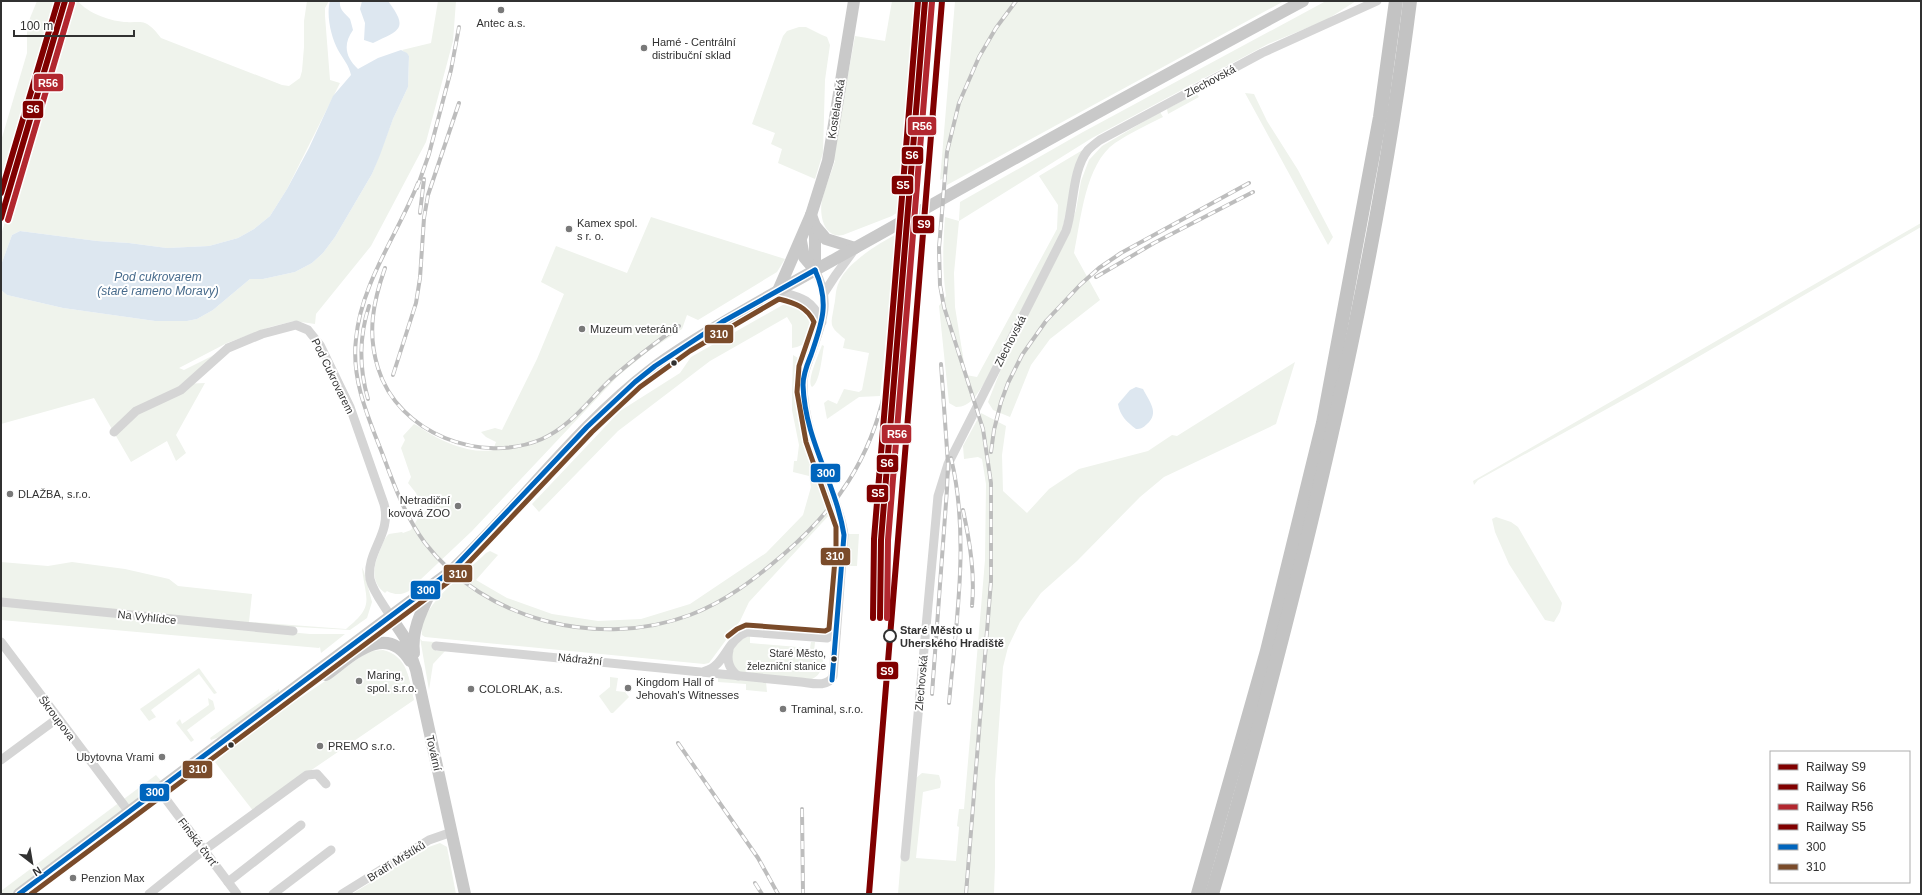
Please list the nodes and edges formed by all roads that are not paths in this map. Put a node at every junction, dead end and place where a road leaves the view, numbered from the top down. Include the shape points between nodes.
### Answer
1 (854, 1) edge
2 (1303, 1) edge
3 (1378, 1) edge
4 (1402, 7) edge
5 (813, 220) junction
6 (801, 241) junction
7 (855, 248) junction
8 (815, 270) junction
9 (778, 291) junction
10 (824, 293) junction
11 (822, 322) junction
12 (114, 432) dead end
13 (434, 585) junction
14 (1, 602) edge
15 (391, 617) junction
16 (293, 632) dead end
17 (836, 632) junction
18 (1, 642) edge
19 (436, 646) dead end
20 (729, 648) junction
21 (416, 670) junction
22 (704, 672) junction
23 (738, 676) junction
24 (286, 696) junction
25 (58, 718) junction
26 (1, 760) edge
27 (326, 784) dead end
28 (159, 790) junction
29 (128, 812) junction
30 (301, 825) dead end
31 (452, 832) junction
32 (331, 850) dead end
33 (205, 851) junction
34 (905, 856) dead end
35 (228, 882) junction
36 (19, 894) edge
37 (149, 894) edge
38 (237, 894) edge
39 (274, 894) edge
40 (342, 894) edge
41 (465, 894) edge
42 (1198, 894) edge
43 (1212, 894) edge

1 - 5 main road, Kostelanská via 829,157
2 - 7 main road
3 - 34 street, Zlechovská via 1262,53 1100,140 1088,151 1080,164 1072,215 1066,231 951,457 938,496
4 - 42 highway via 1323,423 1267,651
4 - 43 highway via 1393,117 1335,425 1278,655
5 - 6 main road, Kostelanská
5 - 7 main road via 826,239
5 - 8 main road, Kostelanská
6 - 8 main road via 804,256
6 - 9 main road, Kostelanská
7 - 8 main road
7 - 10 street, Nádražní
8 - 9 main road
8 - 10 street, Nádražní
9 - 11 street via 807,301 815,308
9 - 13 main road via 685,345 636,382 578,435 470,553
10 - 11 street, Nádražní
11 - 17 street, Nádražní via 806,368 803,387 813,440 843,526
12 - 15 street, Pod Cukrovarem via 136,411 182,390 228,348 292,325 303,326 320,345 350,407 384,504 386,521 370,574 374,588
13 - 15 main road
13 - 21 main road via 418,618 414,638
14 - 16 street, Na Vyhlídce
15 - 21 main road, Tovární via 405,638
15 - 24 main road
17 - 20 street via 828,638 747,632 738,637
17 - 23 street, Nádražní via 832,680 821,683
18 - 25 street, Škroupova
19 - 22 street, Nádražní
20 - 22 street via 717,665
20 - 23 street via 728,662 731,670
21 - 24 main road via 399,648 376,643 365,647 312,685
21 - 31 main road, Tovární
22 - 23 street, Nádražní
24 - 28 main road
25 - 26 street
25 - 29 street, Škroupova
27 - 33 street via 318,774 307,775
28 - 29 main road
28 - 33 street, Finská čtvrť
29 - 36 main road
30 - 35 street
31 - 40 street, Bratří Mrštíků via 429,840
31 - 41 main road, Tovární
32 - 39 street
33 - 35 street, Finská čtvrť
33 - 37 street
35 - 38 street, Finská čtvrť

